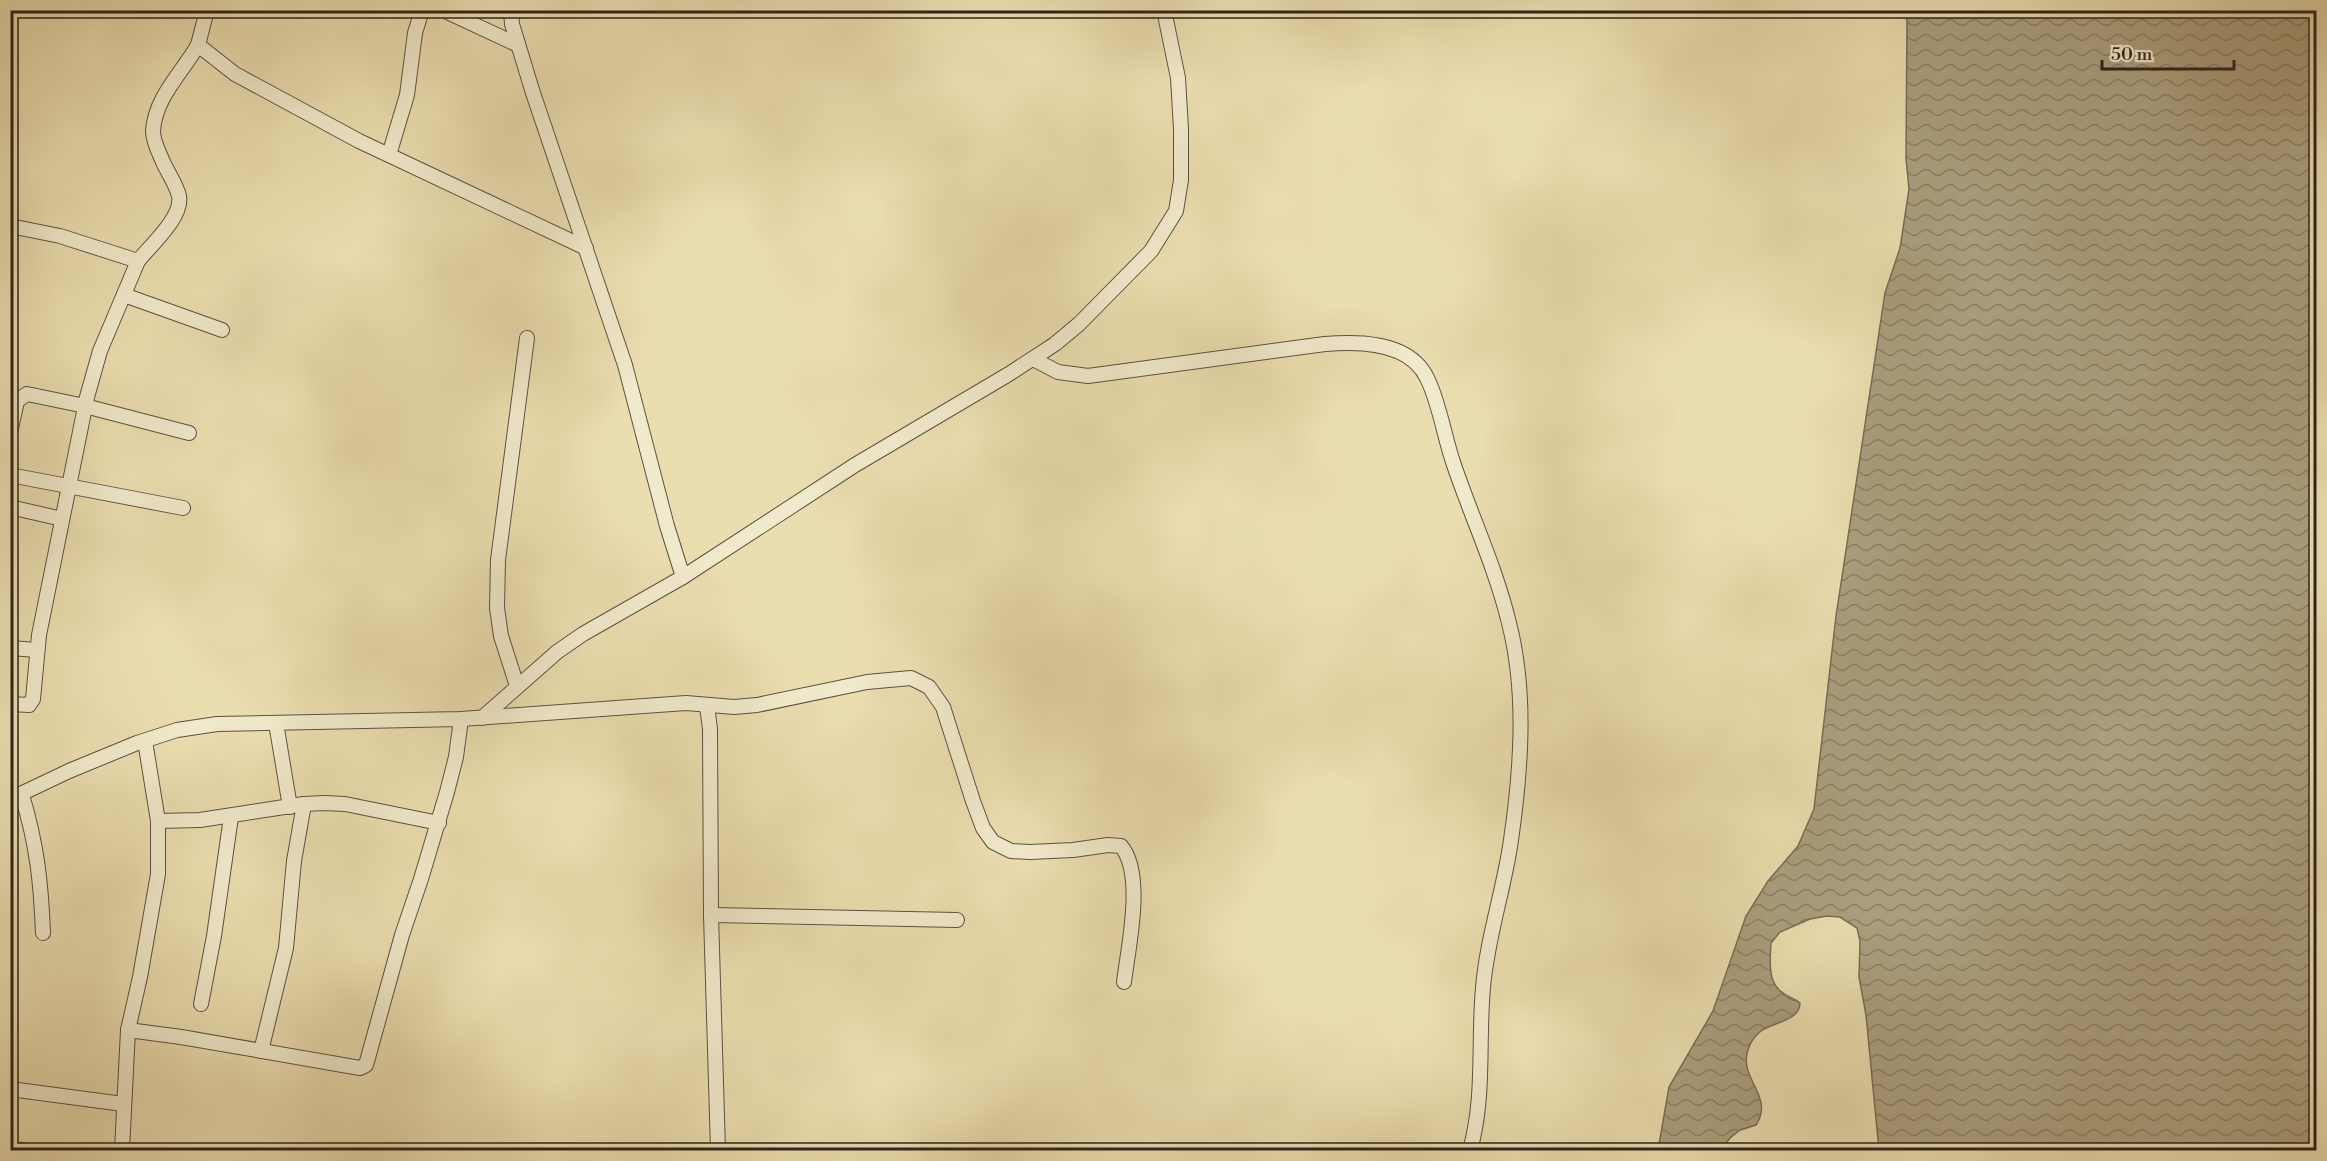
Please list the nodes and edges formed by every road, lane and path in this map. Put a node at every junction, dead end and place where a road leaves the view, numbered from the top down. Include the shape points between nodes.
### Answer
1 (207, 10) edge
2 (422, 10) edge
3 (443, 10) edge
4 (511, 10) edge
5 (1164, 10) edge
6 (198, 45) junction
7 (518, 45) junction
8 (389, 155) junction
9 (10, 226) edge
10 (586, 248) junction
11 (138, 261) junction
12 (124, 295) junction
13 (222, 330) dead end
14 (527, 338) dead end
15 (1033, 359) junction
16 (85, 406) junction
17 (10, 433) edge
18 (189, 434) dead end
19 (10, 475) edge
20 (70, 486) junction
21 (10, 507) edge
22 (183, 508) dead end
23 (62, 519) junction
24 (682, 577) junction
25 (10, 648) edge
26 (37, 650) junction
27 (517, 686) junction
28 (10, 704) edge
29 (707, 706) junction
30 (461, 718) junction
31 (482, 718) junction
32 (276, 723) junction
33 (145, 741) junction
34 (16, 797) edge
35 (297, 806) junction
36 (231, 817) junction
37 (158, 821) junction
38 (439, 823) junction
39 (711, 915) junction
40 (957, 920) dead end
41 (43, 933) dead end
42 (1124, 982) dead end
43 (201, 1004) dead end
44 (128, 1030) junction
45 (261, 1051) junction
46 (10, 1089) edge
47 (123, 1104) junction
48 (10, 1149) edge
49 (22, 1150) edge
50 (122, 1150) edge
51 (718, 1150) edge
52 (1470, 1150) edge

1 - 6 street
2 - 8 street via 407,95
3 - 7 street
4 - 7 street
5 - 15 street via 1178,78 1181,170 1176,211 1150,251 1079,324
6 - 8 street via 235,74
6 - 11 street via 173,79 154,122 153,134 180,199 178,207 167,227
7 - 10 street
8 - 10 street
9 - 11 street via 60,236
10 - 24 street via 624,365
11 - 12 street
12 - 13 street
12 - 16 street via 100,351
14 - 27 street via 498,560 501,636
15 - 24 street via 855,465
15 - 52 street via 1058,372 1088,376 1325,344 1364,343 1397,351 1410,358 1426,376 1502,596 1515,650 1520,710 1511,843 1487,955 1478,1094
16 - 17 street via 27,394 17,401
16 - 18 street
16 - 20 street
19 - 20 street
20 - 22 street
20 - 23 street
21 - 23 street
23 - 26 street
24 - 27 street via 574,640
25 - 26 street
26 - 28 street via 31,704
27 - 31 street
29 - 31 street via 686,703
29 - 39 street
29 - 42 street via 757,705 892,679 911,678 929,687 943,707 973,801 993,842 1011,850 1030,852 1108,845 1124,850 1130,866 1133,906
30 - 31 street
30 - 32 street
30 - 38 street via 456,757
32 - 33 street via 217,724 177,730
32 - 35 street
33 - 34 street
33 - 37 street
34 - 41 street via 33,832
35 - 36 street
35 - 38 street via 345,804
35 - 45 street via 285,948
36 - 37 street
36 - 43 street
37 - 44 street via 158,874
38 - 45 street via 397,951 366,1065 360,1068
39 - 40 street
39 - 51 street
44 - 45 street
44 - 47 street
46 - 47 street
47 - 50 street
48 - 49 street

